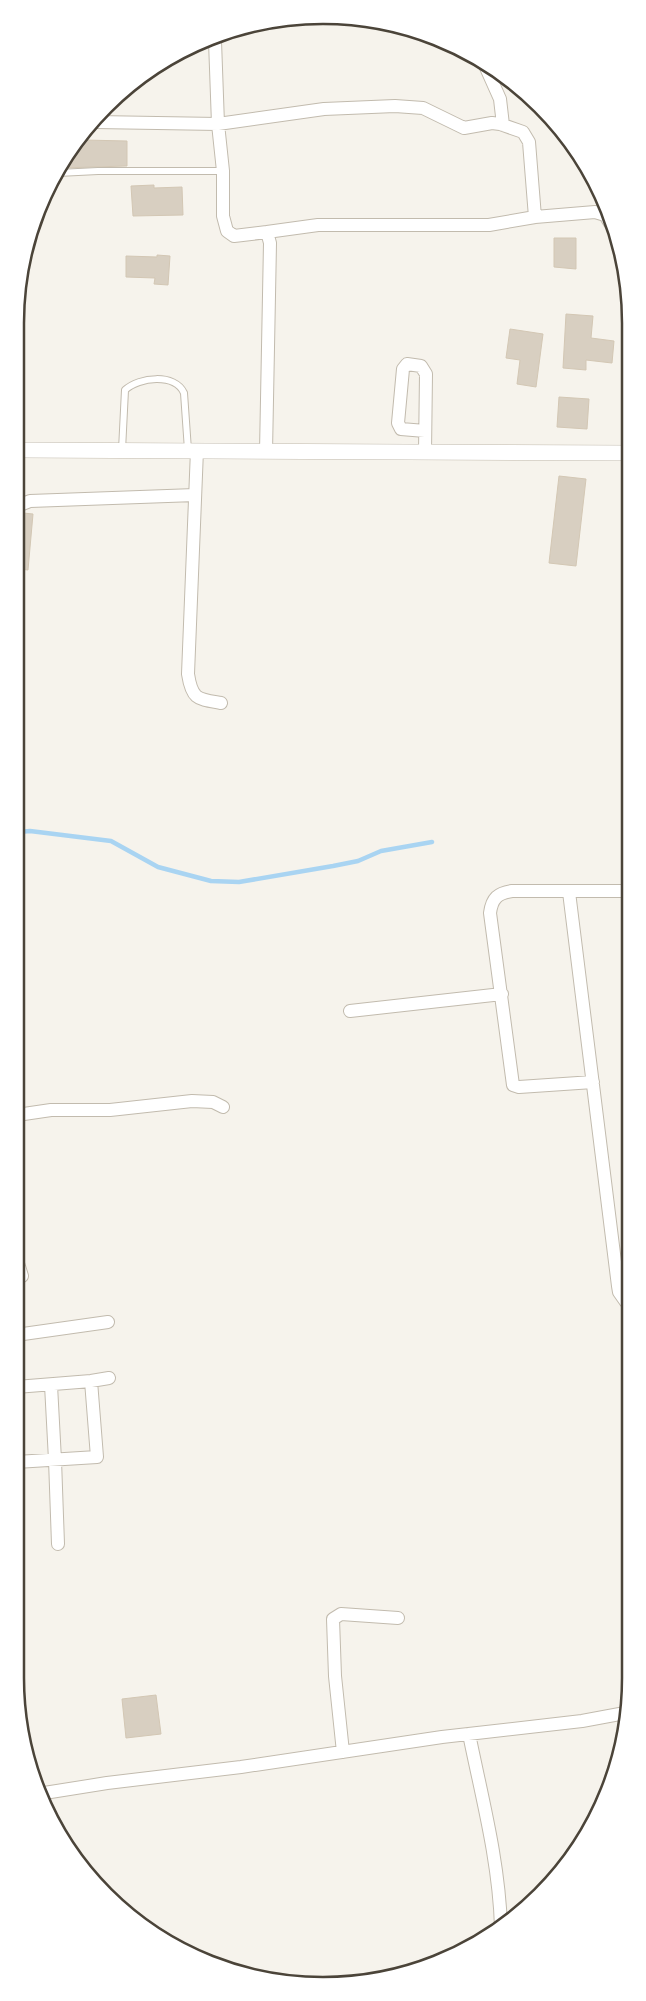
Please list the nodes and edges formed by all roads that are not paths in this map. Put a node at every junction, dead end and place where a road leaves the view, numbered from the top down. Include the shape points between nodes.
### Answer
1 (215, 44) edge
2 (489, 74) edge
3 (101, 122) edge
4 (218, 124) junction
5 (503, 125) junction
6 (223, 171) junction
7 (64, 173) edge
8 (601, 214) edge
9 (534, 217) junction
10 (267, 232) junction
11 (425, 432) junction
12 (24, 450) edge
13 (193, 450) junction
14 (122, 451) junction
15 (266, 452) junction
16 (425, 452) junction
17 (622, 454) edge
18 (195, 495) junction
19 (24, 504) edge
20 (221, 702) dead end
21 (622, 891) edge
22 (569, 892) junction
23 (502, 994) junction
24 (350, 1011) dead end
25 (593, 1082) junction
26 (223, 1107) dead end
27 (24, 1114) edge
28 (622, 1296) edge
29 (108, 1322) dead end
30 (24, 1334) edge
31 (109, 1378) dead end
32 (91, 1381) junction
33 (50, 1385) junction
34 (24, 1387) edge
35 (55, 1460) junction
36 (24, 1462) edge
37 (58, 1544) dead end
38 (398, 1618) dead end
39 (620, 1714) edge
40 (469, 1734) junction
41 (343, 1752) junction
42 (47, 1793) edge
43 (502, 1918) edge

1 - 4 street
2 - 5 street via 500,99
3 - 4 street
4 - 5 street via 324,109 415,106 464,128 492,123
4 - 6 street
5 - 9 street via 523,132 529,142
6 - 7 lane
6 - 10 street via 223,216 229,234 245,236
8 - 9 street
9 - 10 street via 490,225 318,226
10 - 15 street via 270,271
11 - 11 street via 426,374 421,366 407,364 403,368 398,423 401,429
11 - 16 street
12 - 14 street
13 - 14 street
13 - 14 lane via 181,386 173,381 141,380 124,390
13 - 15 street
13 - 18 street
15 - 16 street
16 - 17 street
18 - 19 street
18 - 20 street via 188,674 194,696 200,700
21 - 22 street
22 - 23 street via 512,891 498,894 492,902 490,912
22 - 25 street
23 - 24 street
23 - 25 street via 511,1082 515,1087
25 - 28 street via 618,1286
26 - 27 street via 213,1102 192,1101 110,1110 52,1110
29 - 30 street
31 - 32 street
32 - 33 street
32 - 35 street via 97,1457
33 - 34 street
33 - 35 street
35 - 36 street
35 - 37 street
38 - 41 street via 341,1614 333,1619
39 - 40 street
40 - 41 street
40 - 43 street via 494,1851
41 - 42 street

